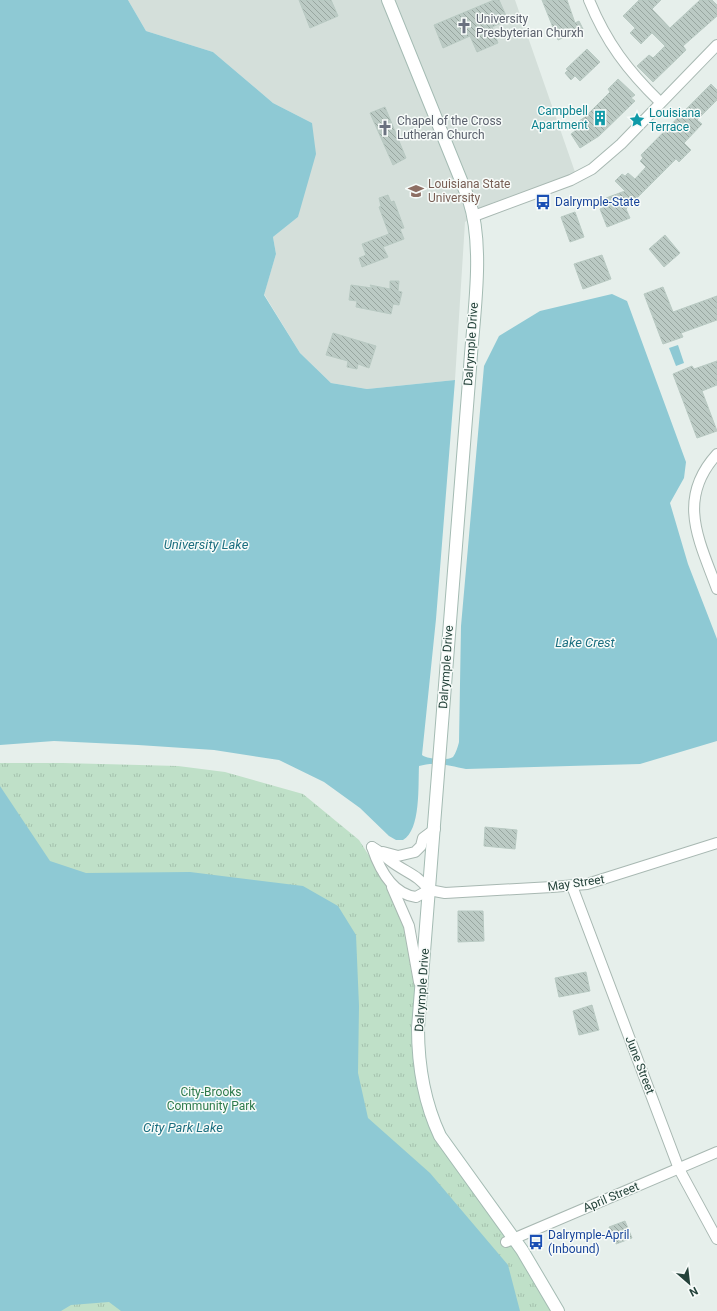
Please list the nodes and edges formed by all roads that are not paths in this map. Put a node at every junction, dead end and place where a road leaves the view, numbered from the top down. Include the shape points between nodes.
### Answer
1 (388, 0) edge
2 (589, 0) edge
3 (717, 45) edge
4 (660, 102) junction
5 (474, 216) junction
6 (717, 454) edge
7 (717, 589) edge
8 (435, 830) junction
9 (717, 843) edge
10 (380, 850) junction
11 (388, 879) junction
12 (572, 886) junction
13 (429, 890) junction
14 (421, 990) junction
15 (717, 1152) edge
16 (679, 1168) junction
17 (717, 1239) edge
18 (510, 1240) junction
19 (558, 1311) edge

1 - 5 street, Dalrymple Drive
2 - 4 street via 606,37 618,55 631,73
3 - 4 street
4 - 5 street via 621,144 585,174
5 - 8 street, Dalrymple Drive via 476,278
6 - 7 street via 701,477 693,508 697,534
8 - 10 street via 423,838 418,849 411,854 391,855
8 - 13 street, Dalrymple Drive
9 - 12 street, May Street via 612,877
10 - 11 street, May Street via 372,847 378,864
10 - 13 street via 392,862 422,880
11 - 13 street, May Street via 398,890 410,896 421,896
11 - 14 street via 409,926
12 - 13 street, May Street via 445,893
12 - 16 street, June Street
13 - 14 street, Dalrymple Drive
14 - 18 street, Dalrymple Drive via 419,1061 431,1115 440,1136
15 - 16 street, April Street
16 - 17 street, June Street
16 - 18 street, April Street
18 - 19 street, Dalrymple Drive

